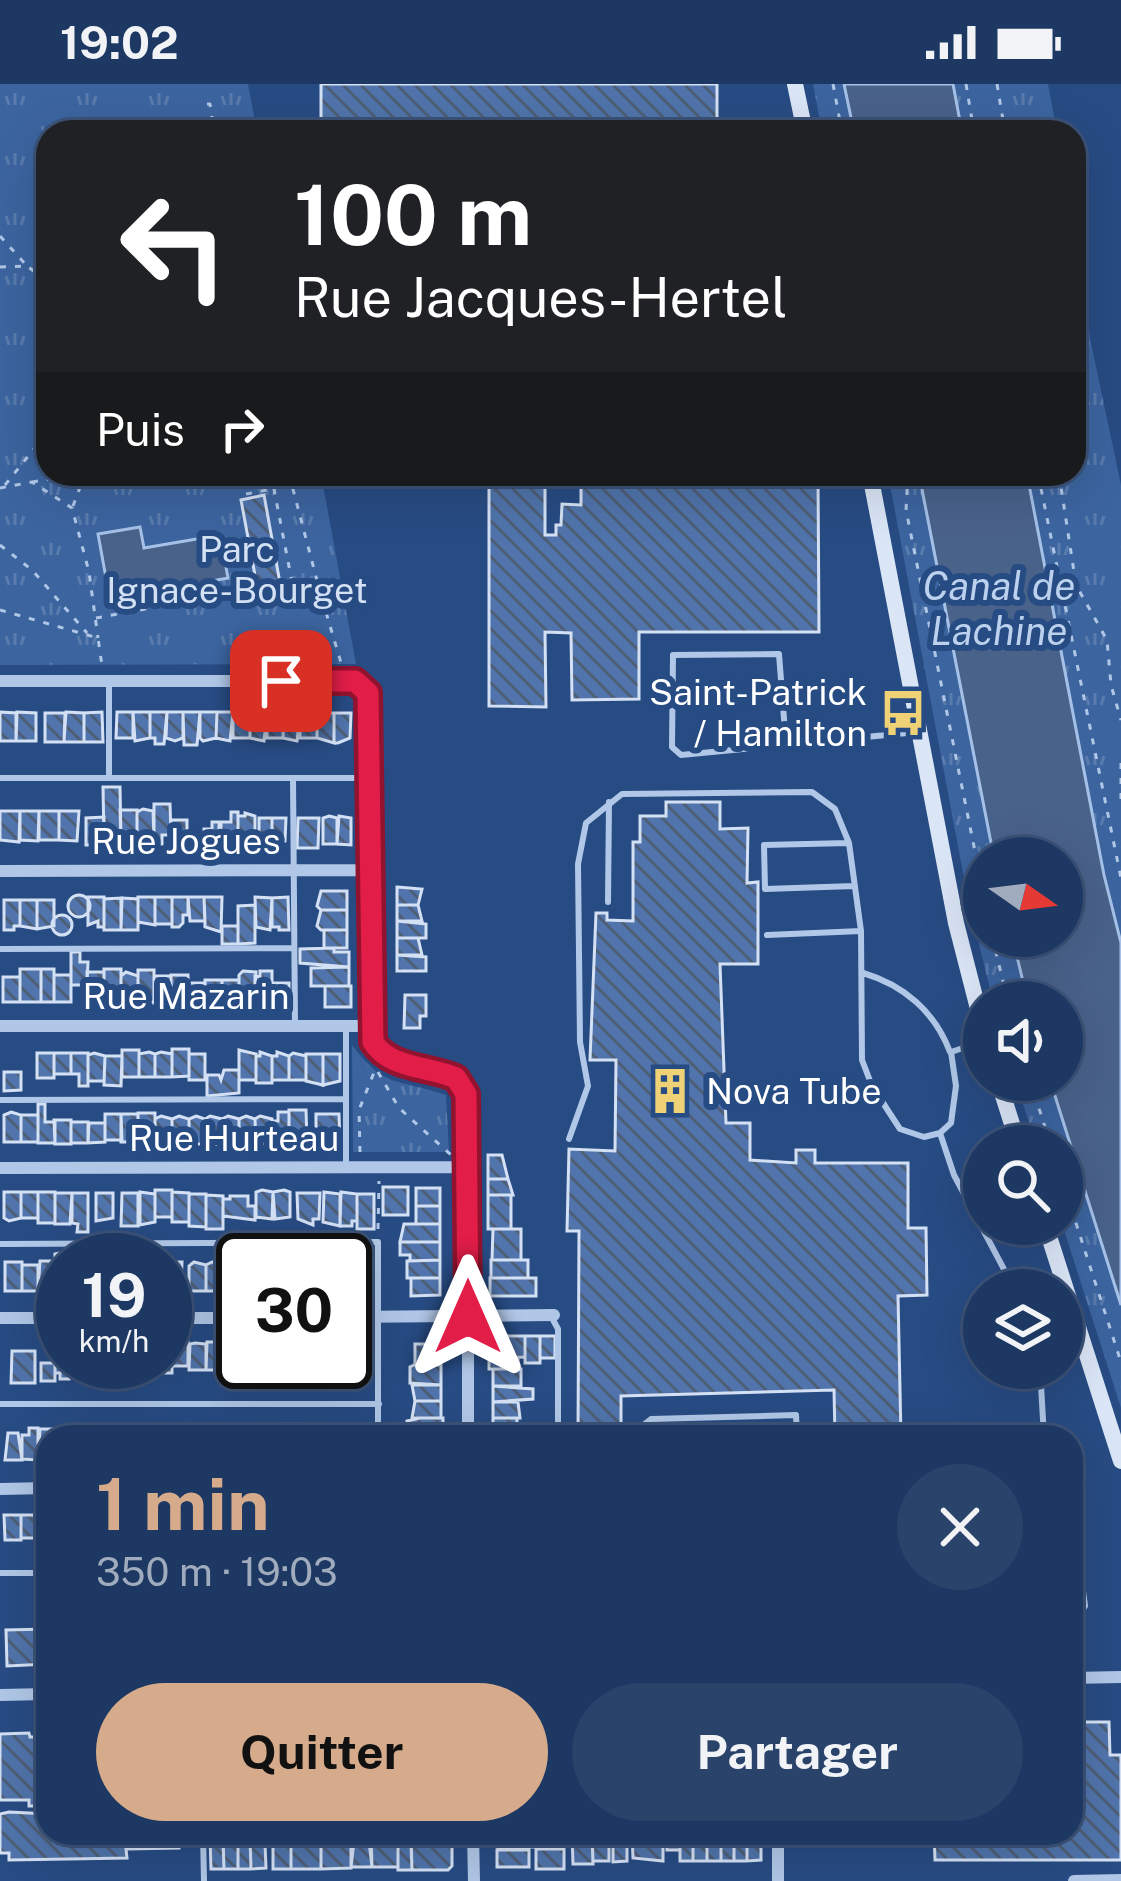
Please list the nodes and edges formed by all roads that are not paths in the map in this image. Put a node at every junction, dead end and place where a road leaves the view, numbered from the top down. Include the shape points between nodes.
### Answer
1 (795, 84) edge
2 (802, 120) edge
3 (872, 486) edge
4 (0, 681) edge
5 (109, 681) junction
6 (919, 728) junction
7 (786, 745) junction
8 (0, 778) edge
9 (109, 778) junction
10 (293, 778) junction
11 (371, 778) junction
12 (609, 802) junction
13 (849, 843) junction
14 (0, 871) edge
15 (293, 871) junction
16 (371, 871) junction
17 (855, 886) junction
18 (608, 902) dead end
19 (861, 931) junction
20 (767, 934) dead end
21 (293, 948) junction
22 (0, 949) edge
23 (863, 973) junction
24 (970, 981) edge
25 (0, 1026) edge
26 (295, 1026) junction
27 (346, 1026) junction
28 (372, 1026) junction
29 (963, 1046) edge
30 (951, 1052) junction
31 (346, 1099) junction
32 (0, 1100) edge
33 (940, 1132) junction
34 (568, 1139) dead end
35 (468, 1167) junction
36 (0, 1168) edge
37 (346, 1168) junction
38 (0, 1244) edge
39 (1052, 1245) edge
40 (1004, 1269) edge
41 (553, 1316) joint
42 (372, 1317) edge
43 (379, 1317) junction
44 (468, 1317) junction
45 (0, 1318) edge
46 (36, 1318) edge
47 (1042, 1389) edge
48 (0, 1404) edge
49 (379, 1404) junction
50 (378, 1425) edge
51 (468, 1425) edge
52 (558, 1425) edge
53 (643, 1425) edge
54 (796, 1425) edge
55 (1044, 1425) edge
56 (1121, 1461) edge
57 (0, 1489) edge
58 (36, 1489) edge
59 (0, 1573) edge
60 (36, 1573) edge
61 (1121, 1677) edge
62 (1083, 1678) edge
63 (36, 1694) edge
64 (0, 1695) edge
65 (203, 1845) edge
66 (473, 1845) edge
67 (778, 1845) edge
68 (1121, 1880) edge
69 (204, 1881) edge
70 (474, 1881) edge
71 (778, 1881) edge
72 (1074, 1881) edge

1 - 2 main road
3 - 6 main road
4 - 5 street
5 - 9 lane
5 - 11 street via 362,684
6 - 7 lane
6 - 24 main road
7 - 7 lane via 675,752 674,656 779,654
8 - 9 lane
9 - 10 lane
10 - 11 lane
10 - 15 lane
11 - 16 street
12 - 13 lane via 622,794 812,792 835,809
12 - 18 lane
12 - 34 lane via 586,823 578,864 580,1042 589,1086
13 - 17 lane
13 - 17 lane via 764,844 765,889
14 - 15 street, Rue Jogues
15 - 16 street, Rue Jogues
15 - 21 lane
16 - 28 street
17 - 19 lane
19 - 20 lane
19 - 23 lane
21 - 22 lane
21 - 26 lane
23 - 30 lane via 889,981 926,1010
23 - 33 lane via 862,1060 872,1086 900,1129 924,1137
25 - 26 street, Rue Mazarin
26 - 27 street, Rue Mazarin
27 - 28 street, Rue Mazarin
27 - 31 lane
28 - 35 street via 380,1054 463,1085
29 - 30 lane
30 - 33 lane via 951,1123
31 - 32 lane
31 - 37 lane
33 - 40 lane
35 - 37 street, Rue Hurteau
35 - 44 street
36 - 37 street, Rue Hurteau
38 - 43 lane via 378,1243
39 - 56 main road
41 - 44 street
41 - 52 lane
42 - 43 street
43 - 44 street
43 - 49 lane
44 - 51 street
45 - 46 street
47 - 55 lane
48 - 49 lane
49 - 50 lane
53 - 54 lane via 651,1418 796,1415
57 - 58 street
59 - 60 lane
61 - 62 street
63 - 64 street
65 - 69 lane
66 - 70 street
67 - 71 street
68 - 72 street

